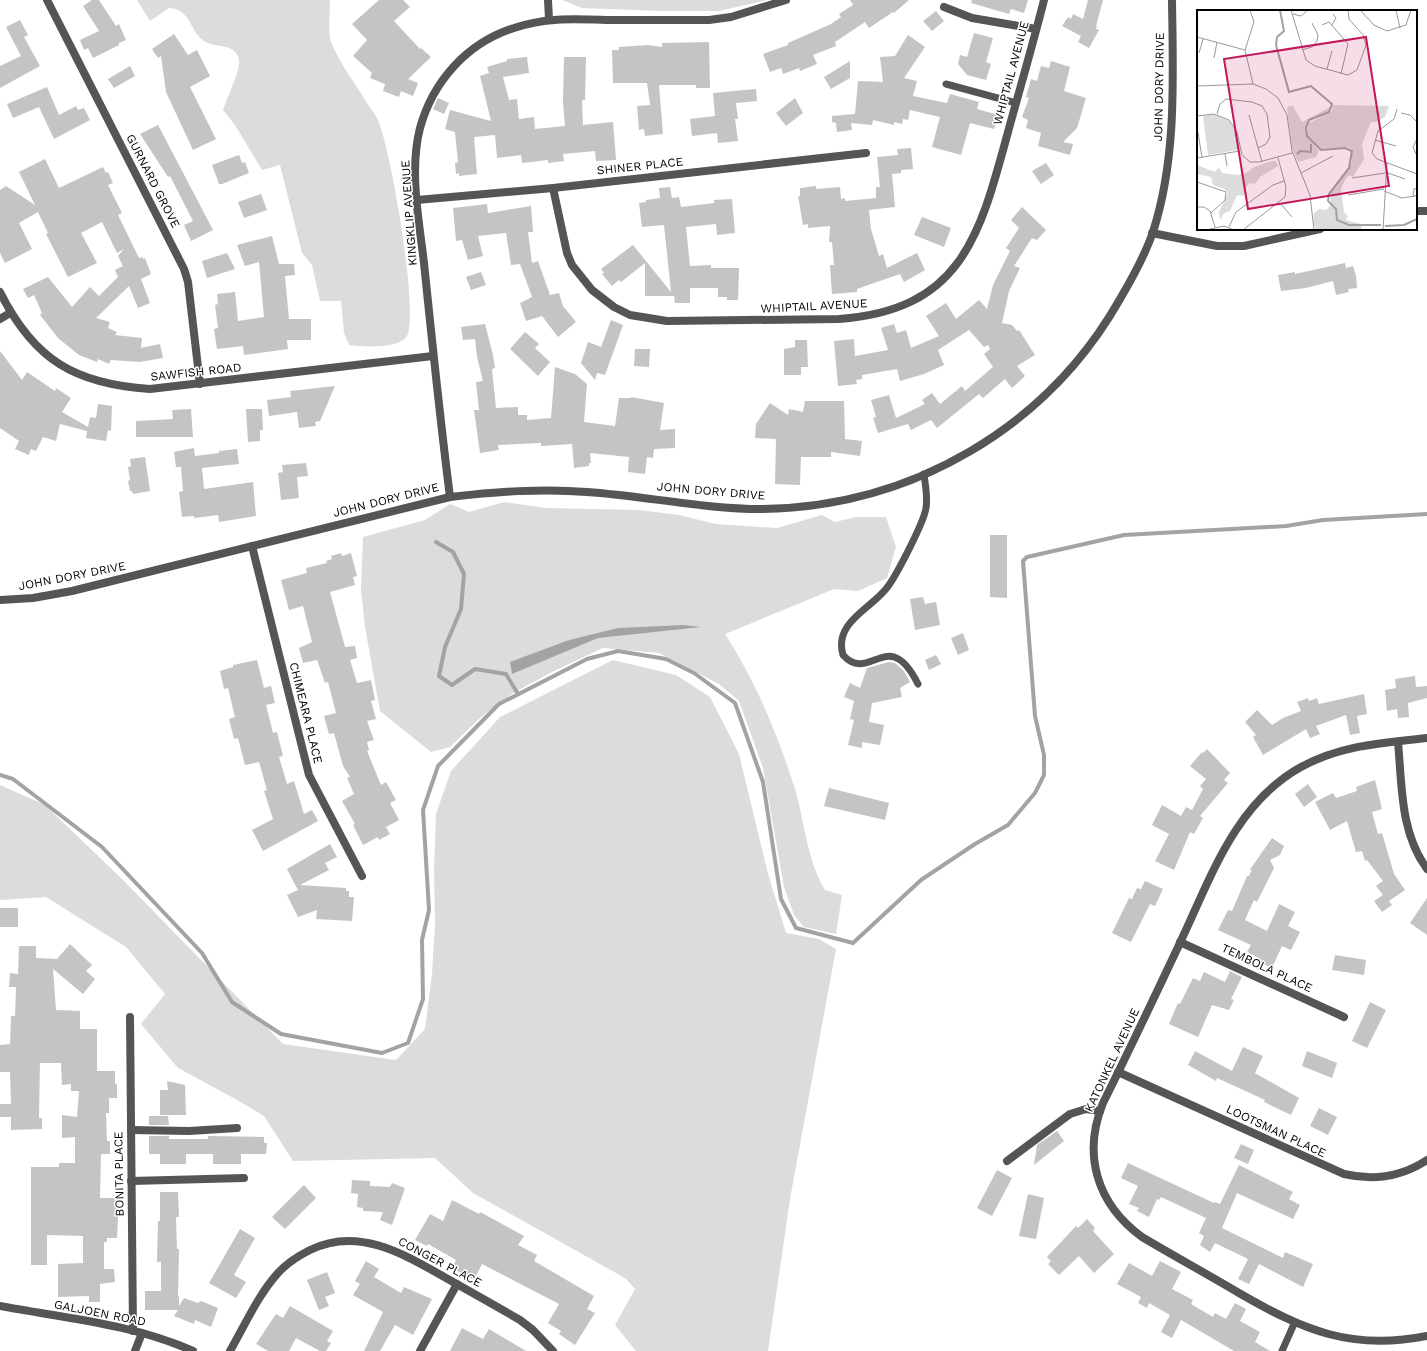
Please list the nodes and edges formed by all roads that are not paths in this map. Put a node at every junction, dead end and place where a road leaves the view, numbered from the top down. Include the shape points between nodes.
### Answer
1 (47, 0) edge
2 (548, 0) edge
3 (786, 0) edge
4 (1044, 0) edge
5 (1172, 0) edge
6 (944, 7) dead end
7 (549, 19) junction
8 (1036, 29) junction
9 (946, 84) dead end
10 (1016, 103) junction
11 (866, 153) dead end
12 (553, 188) junction
13 (418, 200) junction
14 (1316, 230) edge
15 (1152, 233) junction
16 (0, 292) edge
17 (10, 313) junction
18 (0, 319) edge
19 (433, 356) junction
20 (200, 384) junction
21 (924, 474) junction
22 (450, 498) junction
23 (252, 546) junction
24 (0, 600) edge
25 (918, 684) dead end
26 (1427, 738) edge
27 (1398, 742) junction
28 (1427, 869) edge
29 (362, 876) dead end
30 (1180, 942) junction
31 (130, 1017) dead end
32 (1344, 1017) dead end
33 (1118, 1072) junction
34 (1100, 1110) junction
35 (237, 1128) dead end
36 (131, 1130) junction
37 (1427, 1160) edge
38 (1007, 1161) dead end
39 (244, 1178) dead end
40 (131, 1181) junction
41 (457, 1284) junction
42 (0, 1306) edge
43 (1294, 1324) junction
44 (133, 1331) junction
45 (142, 1333) junction
46 (1427, 1336) edge
47 (135, 1351) edge
48 (193, 1351) edge
49 (230, 1351) edge
50 (420, 1351) edge
51 (553, 1351) edge
52 (1282, 1351) edge

1 - 20 street, GURNARD GROVE via 184,269 188,282
2 - 7 street
3 - 7 street, KINGKLIP AVENUE via 731,17 709,20
4 - 8 street, WHIPTAIL AVENUE
5 - 15 street, JOHN DORY DRIVE via 1172,124 1164,186
6 - 8 street via 972,18
7 - 13 street, KINGKLIP AVENUE via 513,28 483,41 459,60 448,73 437,90 420,128 417,148
8 - 10 street, WHIPTAIL AVENUE
9 - 10 lane
10 - 12 street, WHIPTAIL AVENUE via 990,198 975,237 962,258 949,276 932,290 911,303 867,317 831,320 674,321 630,315 614,307 592,290 572,265
11 - 12 street, SHINER PLACE
12 - 13 street, SHINER PLACE
13 - 19 street, KINGKLIP AVENUE
14 - 15 street via 1244,246 1217,246
15 - 21 street, JOHN DORY DRIVE via 1109,319 1071,370 1050,392 1011,424 954,461
16 - 17 street, SAWFISH ROAD
17 - 18 street
17 - 20 street, SAWFISH ROAD via 42,351 92,380 111,385 150,389
19 - 20 street, SAWFISH ROAD
19 - 22 street, KINGKLIP AVENUE
21 - 22 street, JOHN DORY DRIVE via 851,499 786,508 728,507 549,490 502,491
21 - 25 lane via 926,508 916,531 888,586 845,629 841,643 843,655 854,664 886,656 899,658 908,666
22 - 23 street, JOHN DORY DRIVE
23 - 24 street, JOHN DORY DRIVE via 72,591
23 - 29 street, CHIMEARA PLACE via 309,775
26 - 27 street, KATONKEL AVENUE
27 - 28 street via 1407,827 1419,858
27 - 30 street, KATONKEL AVENUE via 1342,750 1300,767 1278,783 1242,819 1229,839
30 - 32 street, TEMBOLA PLACE
30 - 33 street, KATONKEL AVENUE
31 - 36 street, BONITA PLACE
33 - 34 street, KATONKEL AVENUE
33 - 37 street, LOOTSMAN PLACE via 1344,1174 1361,1178 1388,1177 1414,1168
34 - 38 street via 1082,1109 1070,1114
34 - 43 street, KATONKEL AVENUE via 1094,1134 1094,1166 1106,1198 1128,1227
35 - 36 street via 189,1131
36 - 40 street, BONITA PLACE
39 - 40 street
40 - 44 street, BONITA PLACE
41 - 49 street, CONGER PLACE via 402,1254 373,1243 336,1242 318,1246 298,1256 271,1281
41 - 50 street
41 - 51 street, CONGER PLACE via 520,1320
42 - 44 street, GALJOEN ROAD
43 - 46 street, KATONKEL AVENUE via 1329,1338 1361,1344 1397,1343
43 - 52 lane
44 - 45 street, GALJOEN ROAD
45 - 47 street
45 - 48 street, GALJOEN ROAD via 168,1340

